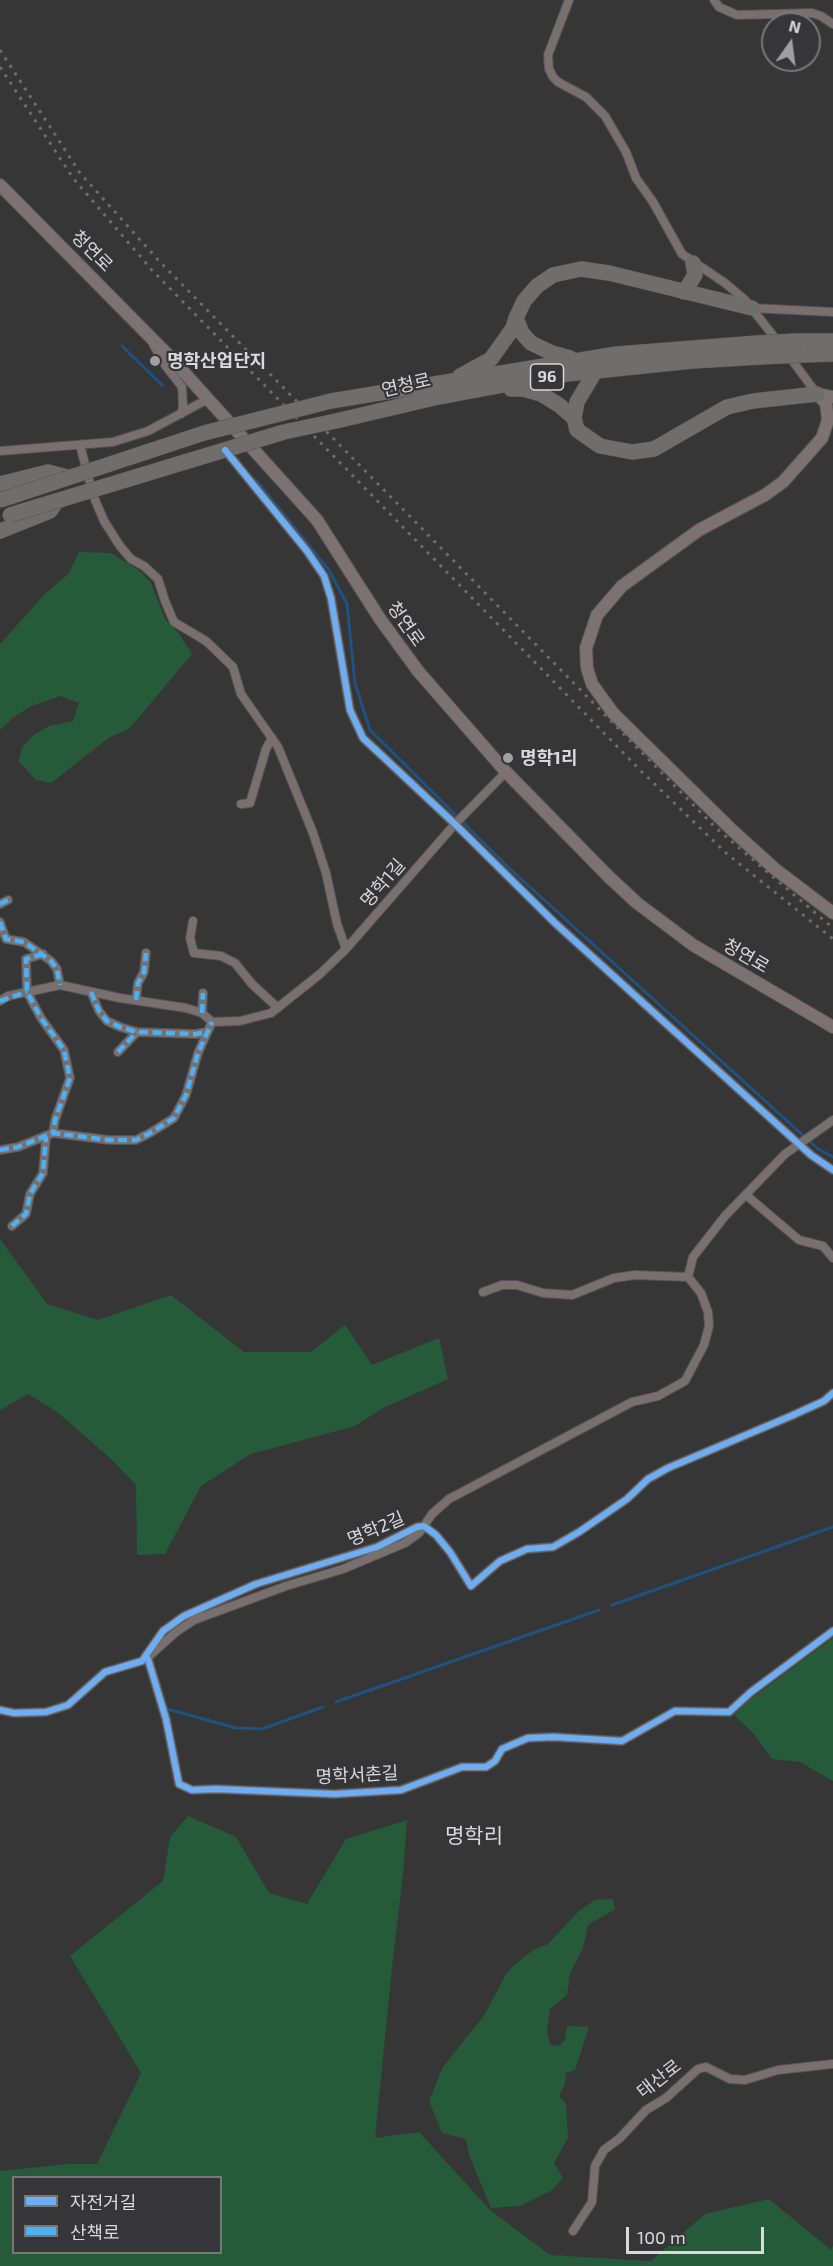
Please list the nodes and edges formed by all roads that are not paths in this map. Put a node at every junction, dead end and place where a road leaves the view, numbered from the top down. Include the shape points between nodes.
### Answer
1 (569, 0) edge
2 (714, 0) edge
3 (833, 24) edge
4 (0, 185) edge
5 (693, 263) junction
6 (684, 292) junction
7 (752, 308) junction
8 (833, 312) edge
9 (516, 318) junction
10 (147, 333) junction
11 (833, 341) edge
12 (799, 348) junction
13 (759, 350) junction
14 (833, 354) edge
15 (576, 360) junction
16 (596, 370) junction
17 (448, 382) junction
18 (469, 391) junction
19 (817, 394) junction
20 (833, 396) edge
21 (208, 399) junction
22 (181, 414) junction
23 (574, 418) junction
24 (80, 445) junction
25 (225, 450) junction
26 (0, 451) edge
27 (67, 477) junction
28 (0, 484) edge
29 (0, 501) edge
30 (6, 522) edge
31 (272, 738) junction
32 (506, 772) junction
33 (241, 804) dead end
34 (456, 824) junction
35 (833, 914) edge
36 (193, 921) dead end
37 (0, 922) edge
38 (346, 949) junction
39 (146, 953) dead end
40 (43, 954) junction
41 (60, 986) junction
42 (27, 992) junction
43 (91, 992) junction
44 (203, 993) dead end
45 (1, 998) edge
46 (136, 1000) junction
47 (278, 1008) junction
48 (202, 1013) junction
49 (212, 1022) junction
50 (833, 1027) edge
51 (137, 1032) junction
52 (206, 1032) junction
53 (118, 1053) dead end
54 (833, 1120) edge
55 (49, 1135) junction
56 (802, 1142) junction
57 (0, 1150) edge
58 (833, 1170) edge
59 (746, 1195) junction
60 (12, 1226) dead end
61 (833, 1258) edge
62 (688, 1277) junction
63 (483, 1292) dead end
64 (833, 1394) edge
65 (424, 1526) junction
66 (833, 1631) edge
67 (147, 1657) junction
68 (0, 1710) edge
69 (833, 2064) edge
70 (573, 2231) dead end

1 - 5 street via 548,55 549,69 558,82 586,97 605,116 676,246
2 - 3 street via 719,7 737,15 812,13
4 - 10 main road, 청연로
5 - 6 highway via 695,275
5 - 7 street via 725,283
6 - 7 highway
6 - 9 highway via 580,269 554,275 537,286
7 - 8 street
7 - 19 street
9 - 15 highway via 531,343
9 - 17 highway via 491,358
10 - 21 main road, 청연로
10 - 22 street via 182,387
11 - 12 highway, 연청로 / 96
12 - 13 highway, 연청로 / 96, bridge
12 - 14 highway, 연청로 / 96
13 - 15 highway, 연청로 / 96 via 690,346
13 - 16 highway, 연청로 / 96
15 - 17 highway, 연청로 / 96
16 - 18 highway, 연청로 / 96
16 - 23 highway via 577,402
17 - 27 highway, 연청로 / 96, bridge via 331,401 204,433
18 - 23 highway via 523,389 541,394
18 - 25 highway, 연청로 / 96, bridge via 285,432
19 - 20 main road
19 - 23 highway via 727,407 654,449 632,452 600,446 577,430
19 - 35 main road via 826,403 827,411 822,438 783,482 699,530 622,586 597,615 586,648 592,684 639,740 758,854
21 - 22 street
21 - 32 main road, 청연로 via 317,520 380,620 418,671
22 - 24 street via 148,431 113,442
24 - 26 street
24 - 31 street via 93,495 120,546 158,579 174,622 206,641 232,667 241,694
25 - 30 highway, 연청로 / 96, bridge via 57,501
25 - 34 street via 324,576 350,710 363,738
27 - 28 highway via 48,472
27 - 29 highway, 연청로 / 96, bridge
31 - 33 street via 250,802
31 - 38 street via 313,833
32 - 34 street, 명학1길
32 - 50 main road, 청연로 via 609,877 670,929 718,962
34 - 38 street, 명학1길
34 - 56 street via 555,923
36 - 47 street via 190,938 194,953 221,956 235,963
37 - 40 street via 6,939 24,942
38 - 47 street, 명학1길
39 - 46 street
40 - 41 street via 57,969
40 - 42 street via 26,959
41 - 42 street
41 - 43 street
42 - 45 street
42 - 55 street via 64,1050 70,1078
43 - 46 street
43 - 51 street via 107,1021
44 - 48 street
46 - 48 street
47 - 49 street, 명학1길 via 240,1021
48 - 49 street
49 - 52 street
51 - 52 street
51 - 53 street
52 - 55 street via 186,1095 174,1118 136,1140
54 - 56 street
55 - 57 street
55 - 60 street via 43,1173 30,1194 26,1214
56 - 58 street
56 - 59 street via 770,1168
59 - 61 street via 799,1240 823,1246
59 - 62 street via 702,1244 693,1257
62 - 63 street via 614,1278 572,1295 543,1293 517,1285 502,1285
62 - 65 street, 명학2길 via 701,1293 709,1326 704,1345 685,1381 658,1396 632,1402 449,1499
64 - 65 street, 명학2길 via 668,1468 579,1532 553,1547 527,1549 500,1561 471,1586 450,1552
65 - 67 street, 명학2길 via 405,1543 381,1554 194,1620
66 - 67 street, 명학서촌길 via 729,1712 675,1711 622,1741 528,1738 502,1749 486,1767 462,1767 401,1790 335,1794 192,1790 179,1784 166,1719
67 - 68 street, 명학2길 via 105,1672 68,1705 46,1712
69 - 70 street, 태산로 via 778,2070 745,2080 730,2079 706,2067 698,2069 604,2150 595,2166 592,2202

